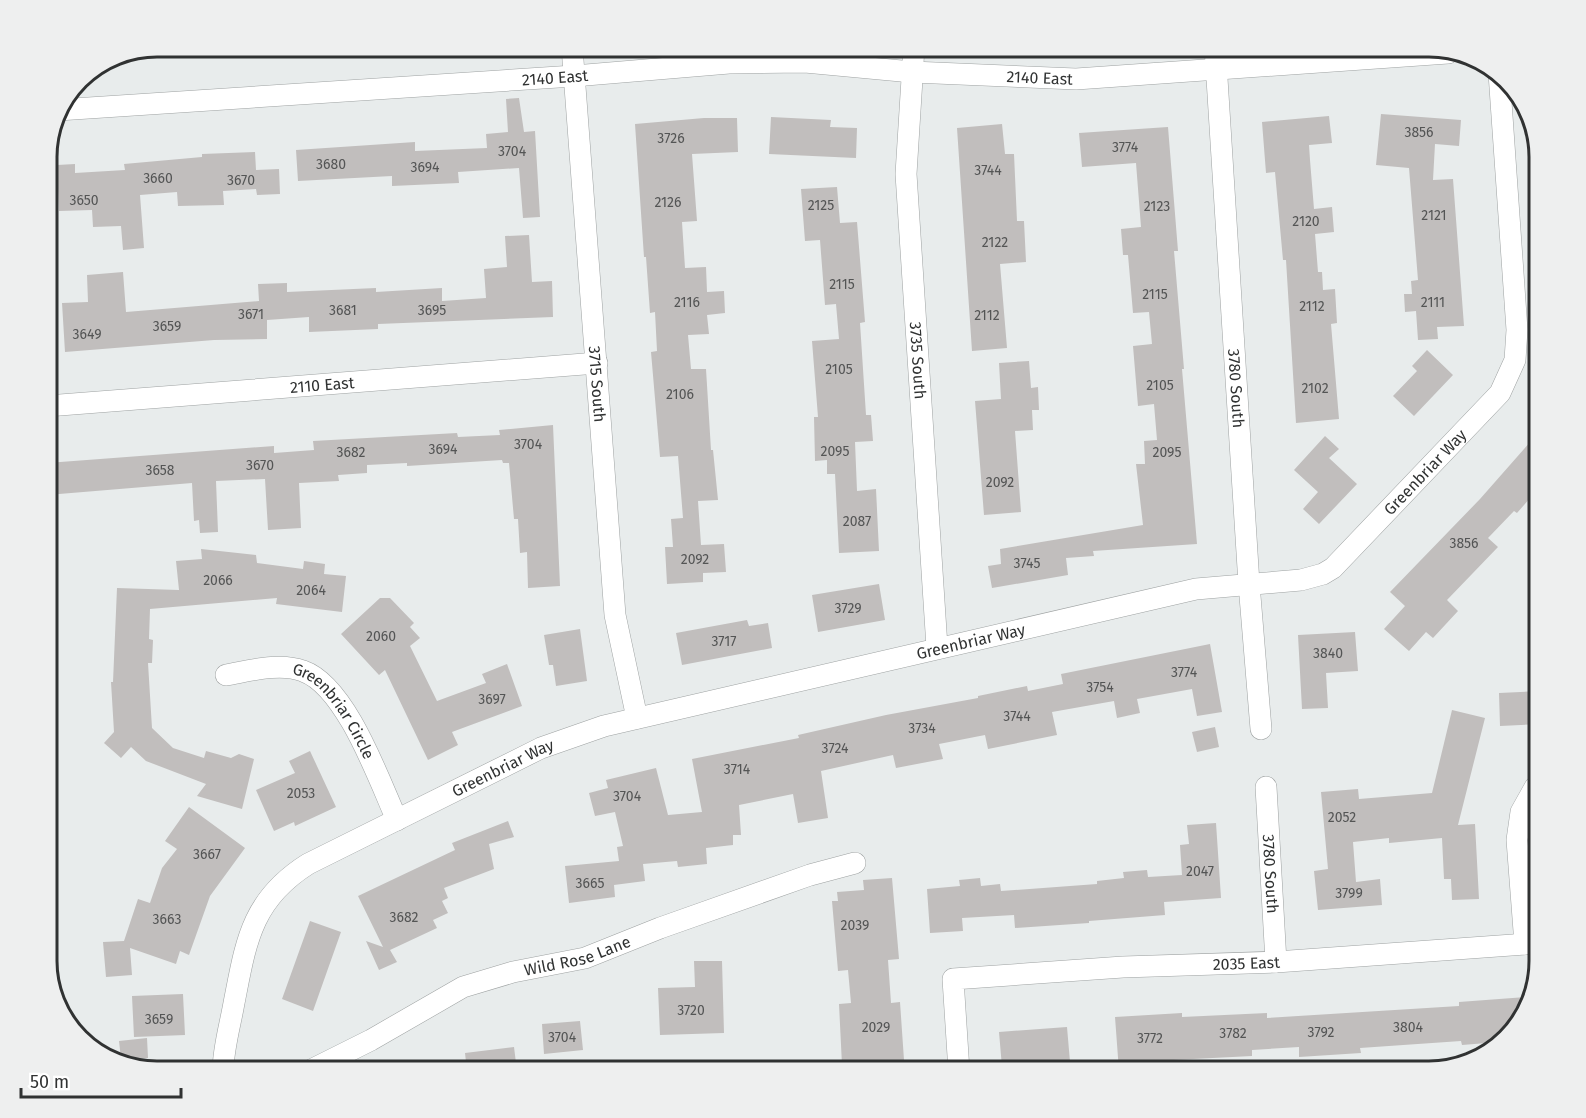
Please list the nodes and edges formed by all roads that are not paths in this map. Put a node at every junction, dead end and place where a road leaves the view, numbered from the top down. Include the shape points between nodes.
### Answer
1 (573, 57) edge
2 (913, 57) edge
3 (1216, 57) edge
4 (1390, 57) edge
5 (1217, 69) junction
6 (912, 72) junction
7 (574, 76) junction
8 (1500, 87) edge
9 (69, 109) edge
10 (597, 363) junction
11 (57, 405) edge
12 (1249, 584) junction
13 (937, 647) junction
14 (226, 675) dead end
15 (637, 718) junction
16 (1261, 729) dead end
17 (1266, 786) dead end
18 (1529, 798) edge
19 (397, 820) junction
20 (855, 863) dead end
21 (1529, 923) edge
22 (1529, 944) edge
23 (1276, 962) junction
24 (225, 1061) edge
25 (329, 1061) edge
26 (958, 1061) edge

1 - 7 street, 3715 South
2 - 6 street, 3735 South
3 - 5 street, 3780 South
4 - 5 street, 2140 East
5 - 6 street, 2140 East via 1076,79
5 - 12 street, 3780 South
6 - 7 street, 2140 East via 805,62 729,63
6 - 13 street, 3735 South via 906,174
7 - 9 street, 2140 East
7 - 10 street, 3715 South
8 - 12 street, Greenbriar Way via 1517,330 1511,374 1500,393 1343,561 1312,578
10 - 11 street, 2110 East
10 - 15 street, 3715 South via 615,615
12 - 13 street, Greenbriar Way via 1196,589
12 - 16 street, 3780 South
13 - 15 street, Greenbriar Way
14 - 19 street, Greenbriar Circle via 267,668 303,671 331,690 350,719
15 - 19 street, Greenbriar Way via 541,748
17 - 23 street, 3780 South
18 - 21 street via 1521,812 1517,840
19 - 24 street, Greenbriar Way via 308,864 267,898 245,946
20 - 25 street, Wild Rose Lane via 810,875 585,958 513,972 463,987
22 - 23 street, 2035 East
23 - 26 street, 2035 East via 953,979

